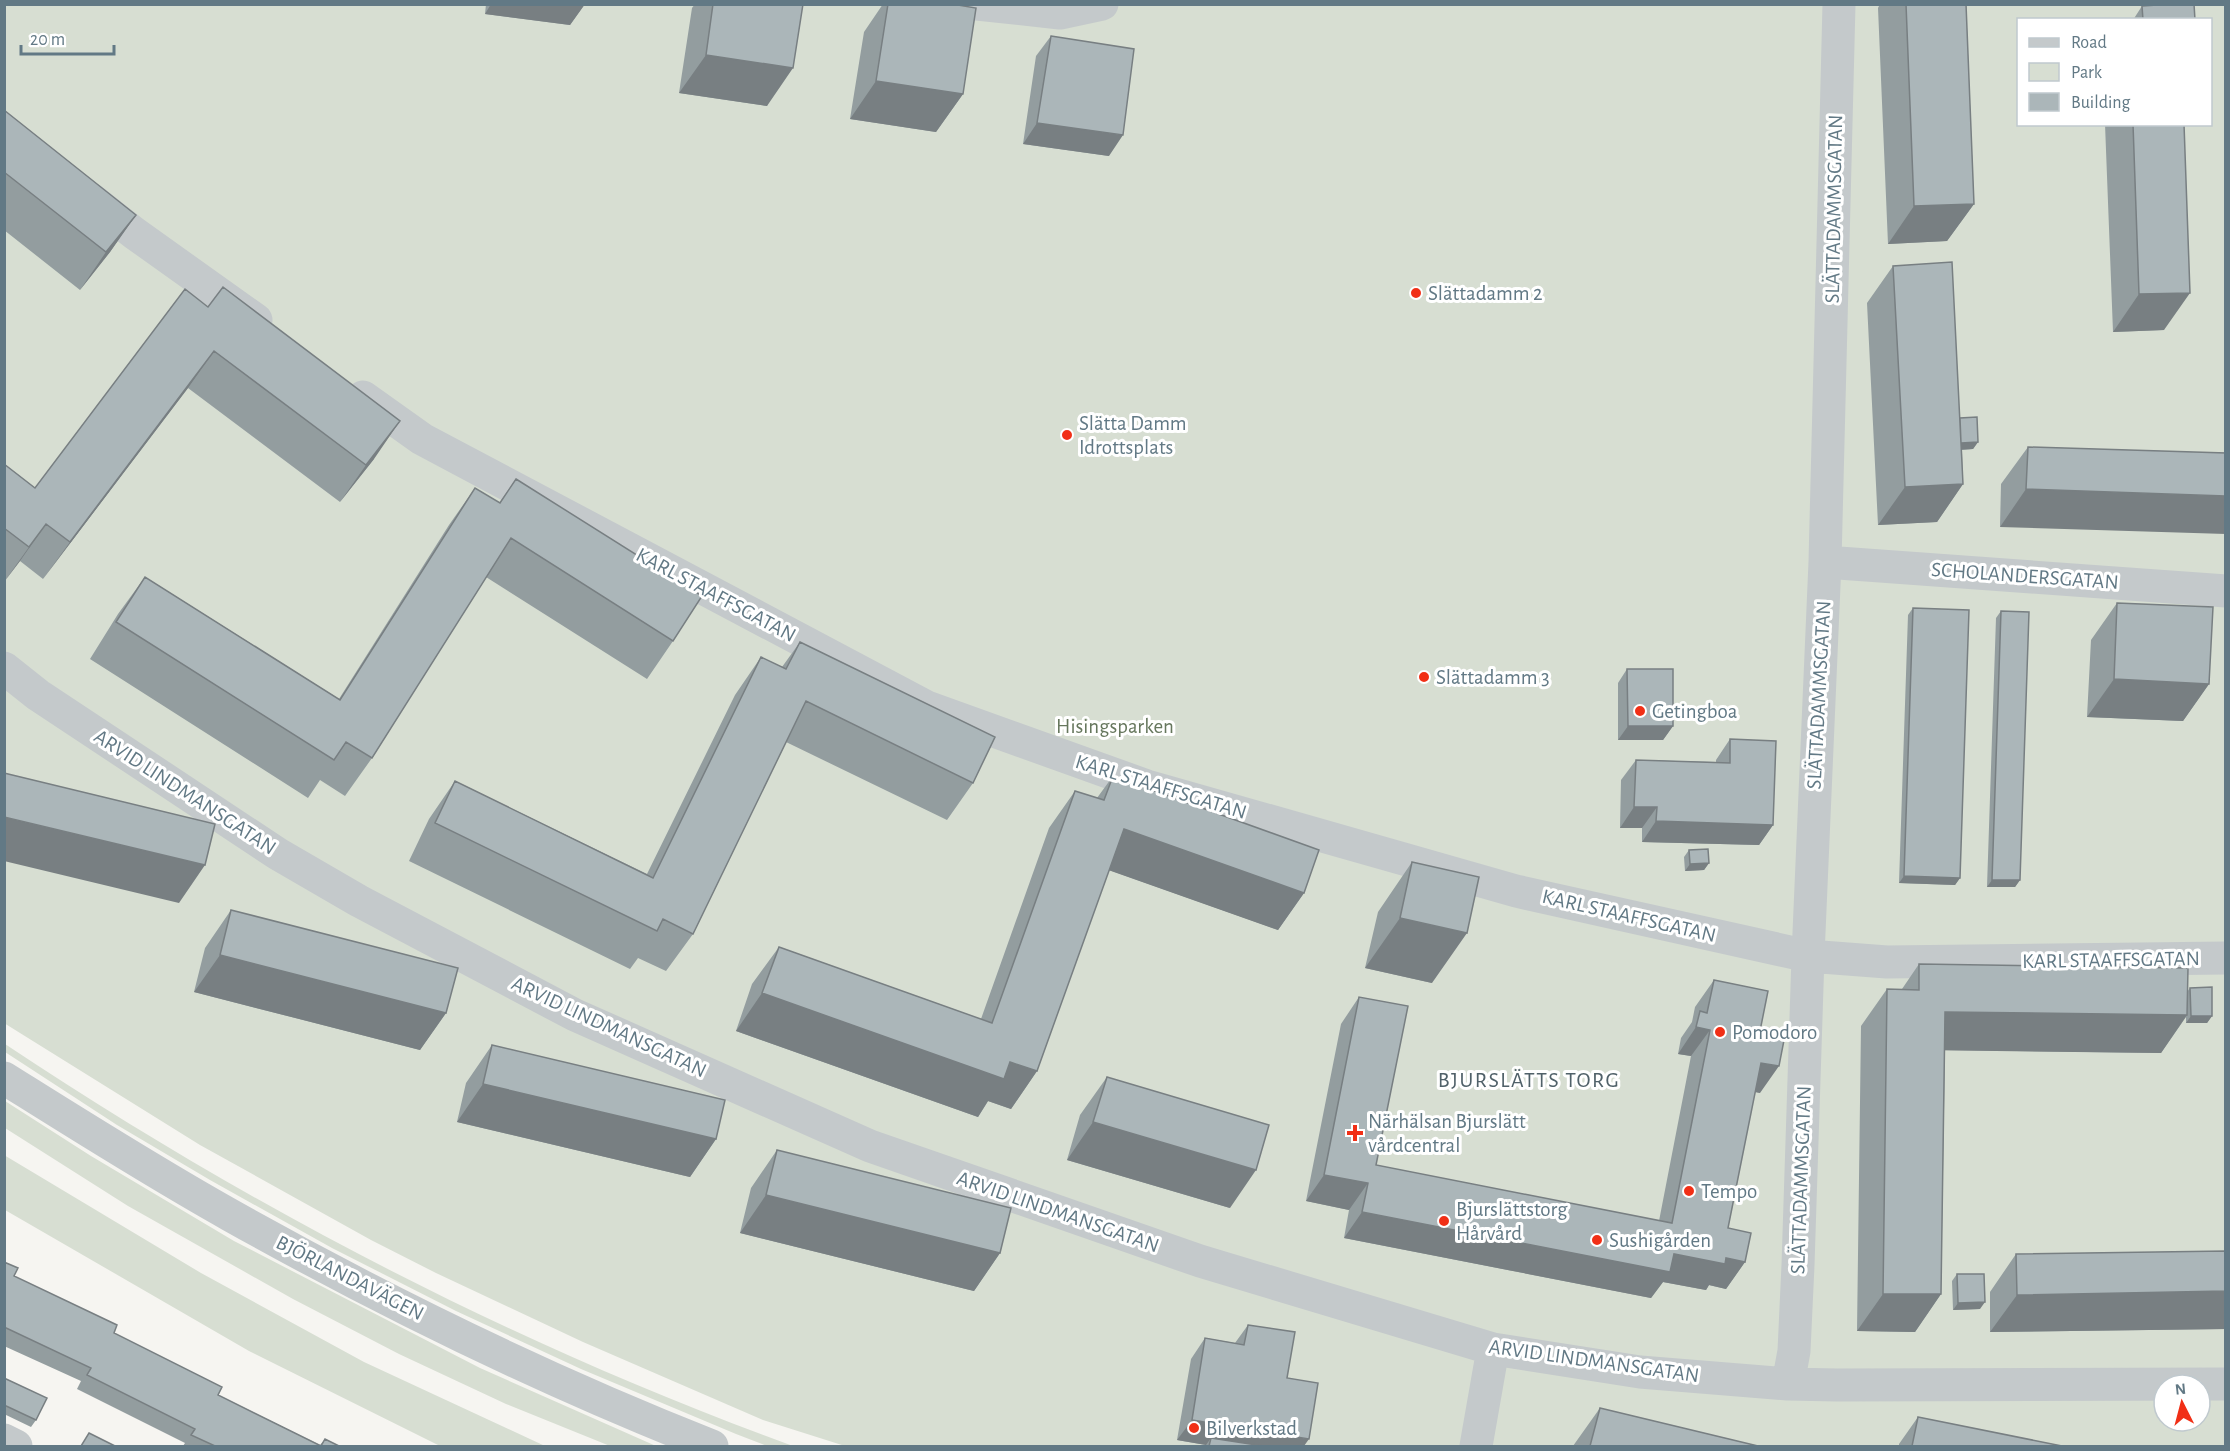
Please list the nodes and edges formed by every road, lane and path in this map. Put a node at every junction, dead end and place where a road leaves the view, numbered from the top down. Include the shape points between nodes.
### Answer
1 (977, 4) edge
2 (1102, 4) edge
3 (1839, 4) edge
4 (69, 182) edge
5 (279, 337) edge
6 (336, 378) edge
7 (1825, 562) junction
8 (2226, 591) edge
9 (4, 668) edge
10 (1808, 956) junction
11 (2226, 958) edge
12 (4, 1078) edge
13 (1493, 1349) junction
14 (1788, 1384) junction
15 (2226, 1384) edge
16 (4, 1440) edge
17 (16, 1446) edge
18 (712, 1446) edge
19 (1476, 1446) edge

1 - 2 street via 1060,13
3 - 7 street, SLÄTTADAMMSGATAN
4 - 5 street
6 - 10 street, KARL STAAFFSGATAN via 422,439 927,707 1147,786 1516,891
7 - 8 street, SCHOLANDERSGATAN
7 - 10 street, SLÄTTADAMMSGATAN
9 - 13 street, ARVID LINDMANSGATAN via 38,695 278,854 575,1015 870,1146 1200,1261
10 - 11 street, KARL STAAFFSGATAN via 1887,962
10 - 14 street, SLÄTTADAMMSGATAN via 1794,1351
12 - 18 street, BJÖRLANDAVÄGEN via 138,1162 389,1300
13 - 14 street, ARVID LINDMANSGATAN via 1640,1372
13 - 19 street
14 - 15 street, ARVID LINDMANSGATAN
16 - 17 street

